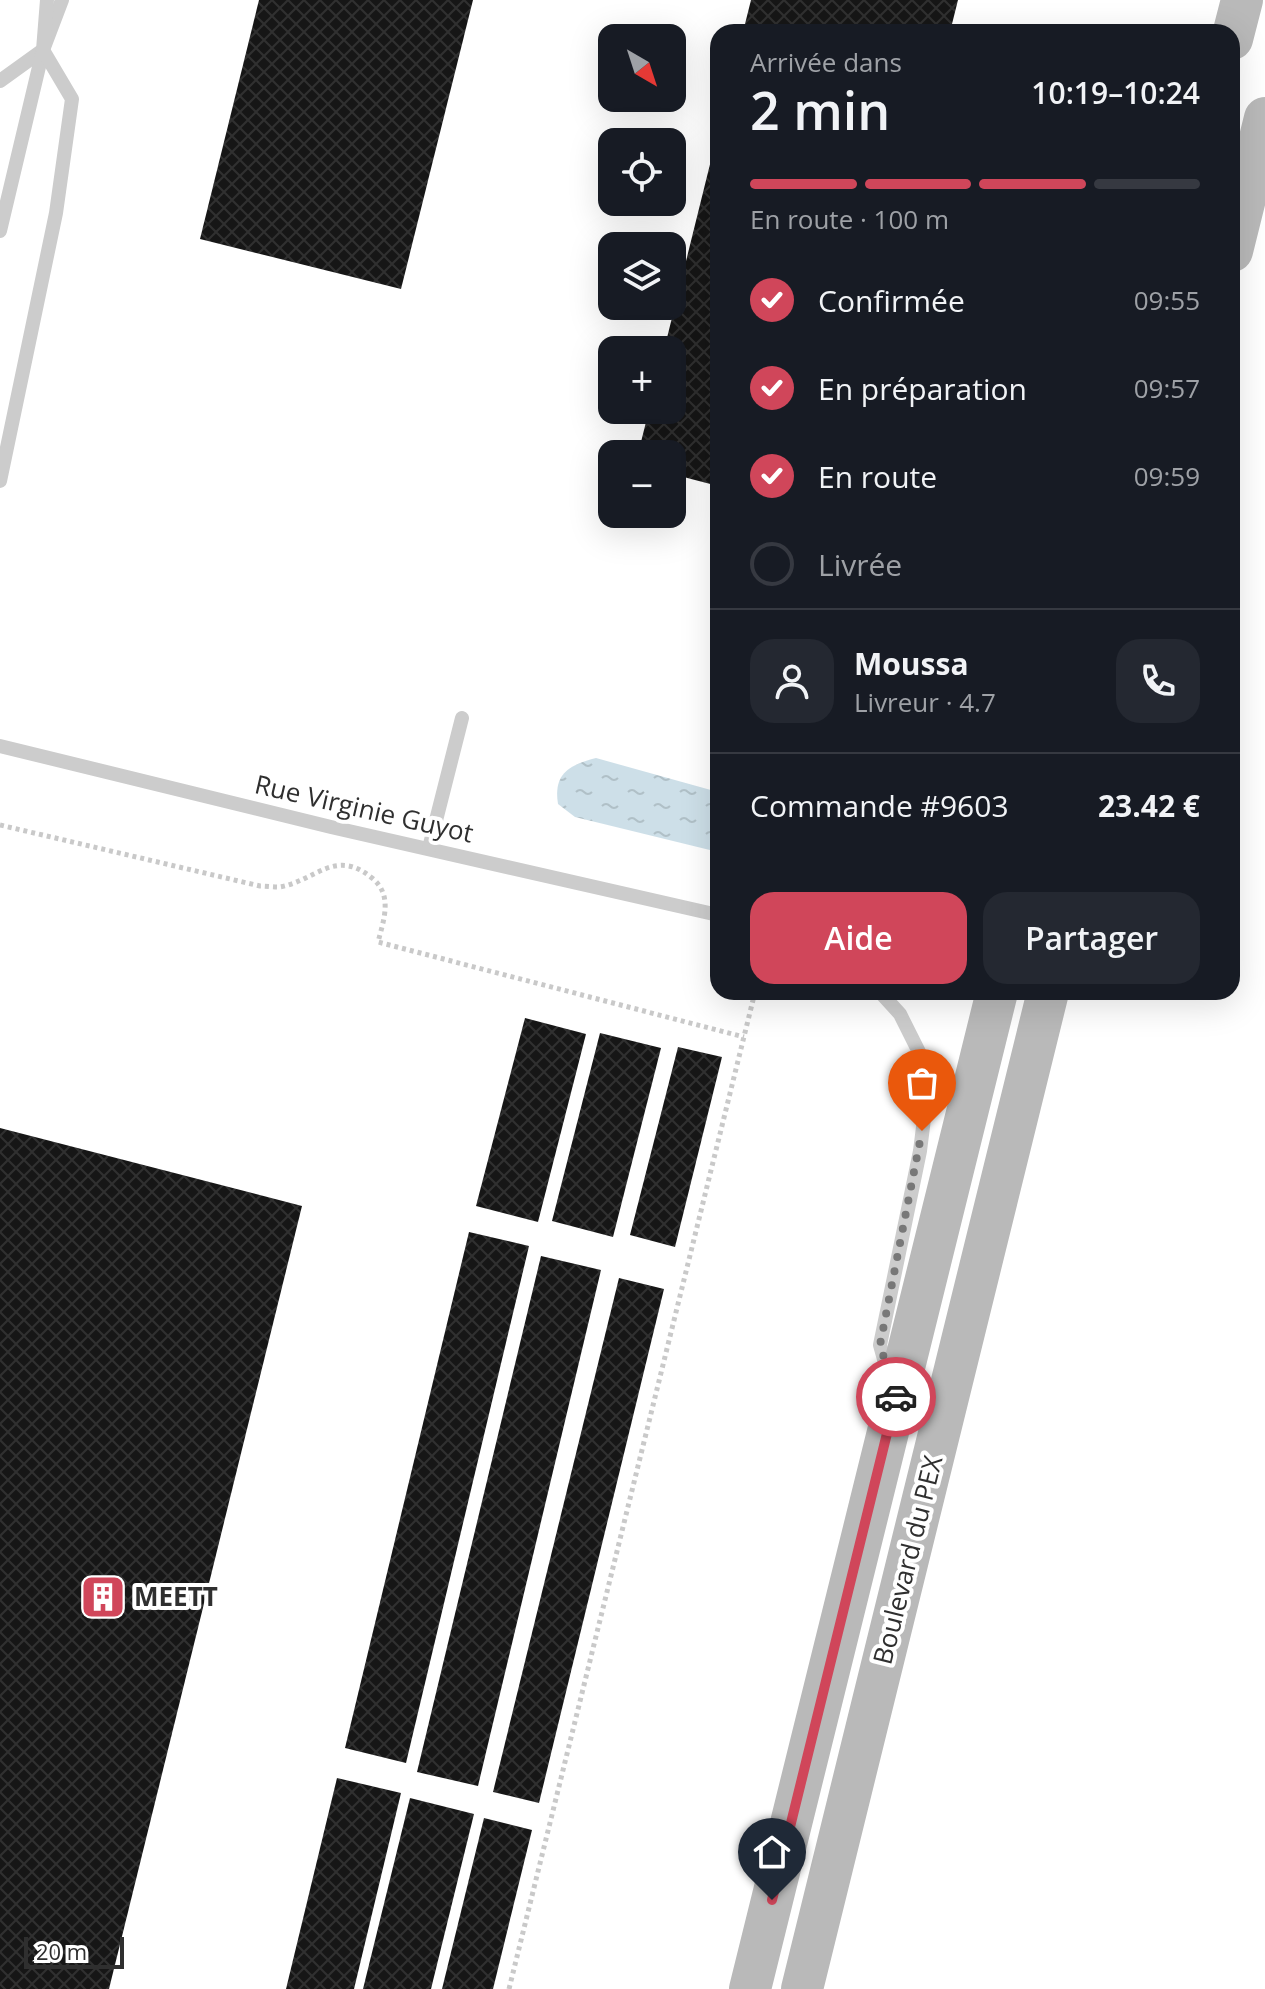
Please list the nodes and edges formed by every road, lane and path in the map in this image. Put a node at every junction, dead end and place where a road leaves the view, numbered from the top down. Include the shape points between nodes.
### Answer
1 (47, 0) edge
2 (62, 0) edge
3 (1242, 0) edge
4 (1236, 24) edge
5 (43, 50) junction
6 (0, 81) edge
7 (1265, 118) edge
8 (1240, 219) edge
9 (0, 231) edge
10 (0, 481) edge
11 (462, 718) dead end
12 (0, 746) edge
13 (0, 825) edge
14 (429, 848) junction
15 (710, 913) edge
16 (753, 1000) edge
17 (887, 1000) edge
18 (995, 1000) edge
19 (1046, 1000) edge
20 (744, 1037) junction
21 (896, 1398) junction
22 (509, 1989) edge
23 (750, 1989) edge
24 (802, 1989) edge

1 - 5 lane
2 - 5 lane
3 - 4 main road
5 - 6 lane
5 - 9 lane
5 - 10 lane via 72,99 56,213
7 - 8 main road
11 - 14 lane
12 - 14 lane, Rue Virginie Guyot
13 - 20 path via 260,886 279,887 322,867 363,870 384,892 386,914 378,942
14 - 15 lane, Rue Virginie Guyot
16 - 20 path
17 - 21 lane via 922,1058 925,1111 880,1345
18 - 21 main road, Boulevard du PEX
19 - 24 main road, Boulevard du PEX
20 - 22 path
21 - 23 main road, Boulevard du PEX

